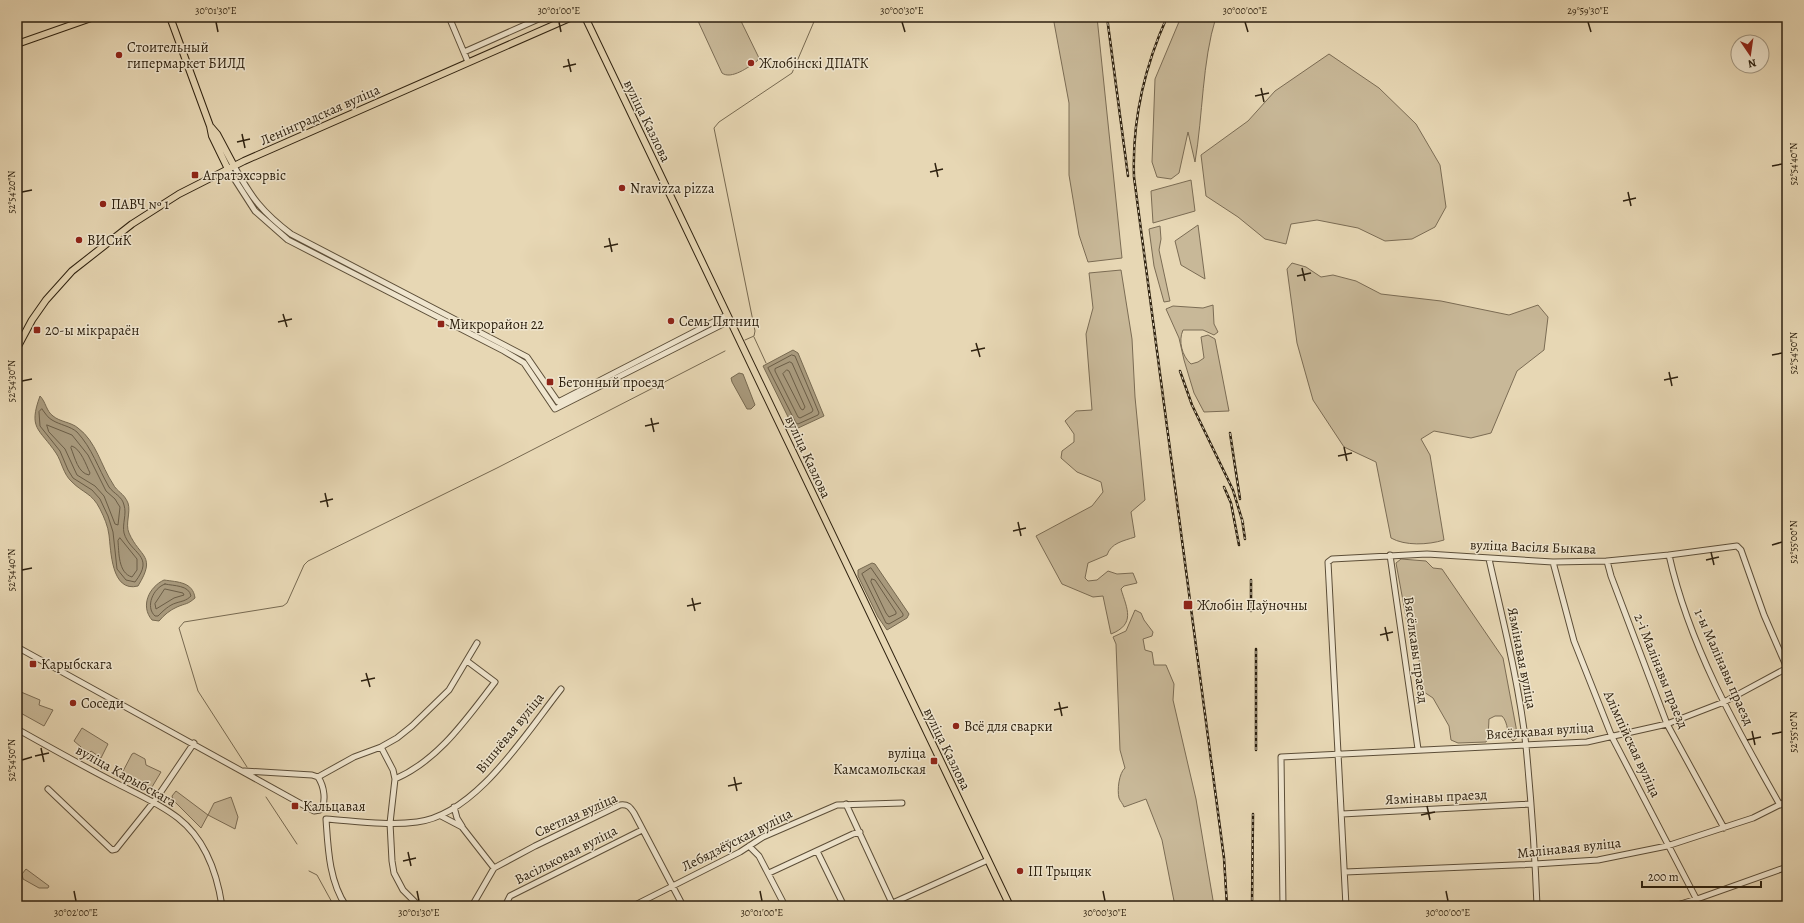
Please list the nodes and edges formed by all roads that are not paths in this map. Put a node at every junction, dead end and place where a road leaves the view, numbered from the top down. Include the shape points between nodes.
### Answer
1 (94, 17) edge
2 (170, 17) edge
3 (449, 17) edge
4 (542, 17) edge
5 (572, 17) edge
6 (585, 17) edge
7 (17, 44) edge
8 (464, 52) junction
9 (468, 62) junction
10 (231, 168) junction
11 (728, 318) junction
12 (17, 348) edge
13 (1390, 555) junction
14 (1669, 556) junction
15 (1490, 559) junction
16 (1607, 561) junction
17 (1553, 562) junction
18 (478, 643) dead end
19 (17, 647) edge
20 (467, 661) junction
21 (1787, 668) edge
22 (561, 689) dead end
23 (1724, 702) junction
24 (1667, 724) junction
25 (17, 729) edge
26 (1612, 737) junction
27 (194, 743) junction
28 (381, 746) junction
29 (1526, 746) junction
30 (1418, 749) junction
31 (1338, 754) junction
32 (244, 771) junction
33 (318, 777) junction
34 (395, 779) junction
35 (48, 789) dead end
36 (1787, 801) edge
37 (153, 803) junction
38 (902, 803) dead end
39 (846, 804) junction
40 (1531, 804) junction
41 (1780, 805) junction
42 (454, 807) junction
43 (317, 811) junction
44 (1342, 814) junction
45 (441, 816) junction
46 (326, 819) junction
47 (390, 823) junction
48 (462, 827) junction
49 (1724, 828) junction
50 (642, 830) junction
51 (860, 832) junction
52 (749, 846) junction
53 (1668, 846) junction
54 (817, 851) junction
55 (988, 860) junction
56 (1535, 864) junction
57 (1787, 867) edge
58 (494, 868) junction
59 (1345, 872) junction
60 (769, 873) junction
61 (672, 886) junction
62 (1697, 899) junction
63 (892, 903) junction
64 (222, 906) edge
65 (346, 906) edge
66 (419, 906) edge
67 (472, 906) edge
68 (505, 906) edge
69 (633, 906) edge
70 (683, 906) edge
71 (785, 906) edge
72 (844, 906) edge
73 (886, 906) edge
74 (1010, 906) edge
75 (1283, 906) edge
76 (1346, 906) edge
77 (1537, 906) edge
78 (1674, 906) edge
79 (1700, 906) edge

1 - 7 main road
2 - 10 main road via 210,126 217,134
3 - 8 street
4 - 8 street
5 - 9 main road, Ленінградская вуліца
6 - 11 main road, вуліца Казлова
8 - 9 street
9 - 10 main road, Ленінградская вуліца
10 - 11 street via 260,208 291,234 527,356 558,402
10 - 12 main road, Ленінградская вуліца via 153,209 84,260 46,300
11 - 55 main road, вуліца Казлова
13 - 15 street, вуліца Васіля Быкава via 1427,554
13 - 30 street, Вясёлкавы праезд
13 - 31 street, вуліца Васіля Быкава via 1332,559 1328,562
14 - 16 street, вуліца Васіля Быкава
14 - 21 street, вуліца Васіля Быкава via 1737,546 1741,550 1764,615
14 - 23 street, 1-ы Малінавы праезд via 1676,585 1699,649
15 - 17 street, вуліца Васіля Быкава
15 - 29 street, Язмінавая вуліца via 1509,647
16 - 17 street, вуліца Васіля Быкава
16 - 24 street, 2-і Малінавы праезд
17 - 26 street, Алімпійская вуліца via 1574,641
18 - 20 street
19 - 27 street
20 - 28 street via 449,690 428,711 397,738
20 - 34 street via 495,682 457,732 407,774
21 - 23 street, Вясёлкавая вуліца
22 - 42 street, Вішнёвая вуліца via 482,787
23 - 24 street, Вясёлкавая вуліца
23 - 41 street, 1-ы Малінавы праезд
24 - 26 street, Вясёлкавая вуліца
24 - 49 street, 2-і Малінавы праезд
25 - 37 street, вуліца Карыбскага
26 - 29 street, Вясёлкавая вуліца via 1587,742
26 - 53 street, Алімпійская вуліца
27 - 32 street
27 - 37 street
28 - 33 street via 354,757
28 - 34 street via 394,770
29 - 30 street, Вясёлкавая вуліца
29 - 40 street, Язмінавая вуліца
30 - 31 street, Вясёлкавая вуліца
31 - 44 street
31 - 75 street, Вясёлкавая вуліца via 1281,757
32 - 33 street
32 - 43 street
33 - 43 street via 322,786 323,801 321,809
34 - 47 street
35 - 37 street via 112,850 116,849
36 - 41 street, Малінавая вуліца
37 - 64 street, вуліца Карыбскага via 179,818 202,846 215,876
38 - 39 street, Лебядзёўская вуліца
39 - 51 street
39 - 52 street, Лебядзёўская вуліца via 837,805 763,837
40 - 44 street, Язмінавы праезд
40 - 56 street, Язмінавая вуліца
41 - 49 street, Малінавая вуліца
42 - 45 street, Вішнёвая вуліца
42 - 48 street
43 - 46 street
44 - 59 street
45 - 47 street, Вішнёвая вуліца via 417,822
45 - 48 street
46 - 47 street, Вішнёвая вуліца
46 - 65 street via 329,858 336,886
47 - 66 street via 394,873 403,890
48 - 58 street
49 - 53 street, Малінавая вуліца
50 - 58 street, Светлая вуліца via 630,807 620,805
50 - 61 street, Светлая вуліца
50 - 68 street, Васільковая вуліца via 510,896
51 - 54 street
51 - 63 street
52 - 60 street via 759,856
52 - 61 street, Лебядзёўская вуліца
53 - 56 street, Малінавая вуліца via 1598,860
53 - 62 street, Алімпійская вуліца
54 - 60 street
54 - 72 street
55 - 63 street
55 - 74 main road, вуліца Казлова
56 - 59 street, Малінавая вуліца
56 - 77 street, Язмінавая вуліца
57 - 62 street
58 - 67 street
59 - 76 street
60 - 71 street
61 - 69 street, Лебядзёўская вуліца
61 - 70 street, Светлая вуліца
62 - 78 street
62 - 79 street, Алімпійская вуліца
63 - 73 street

